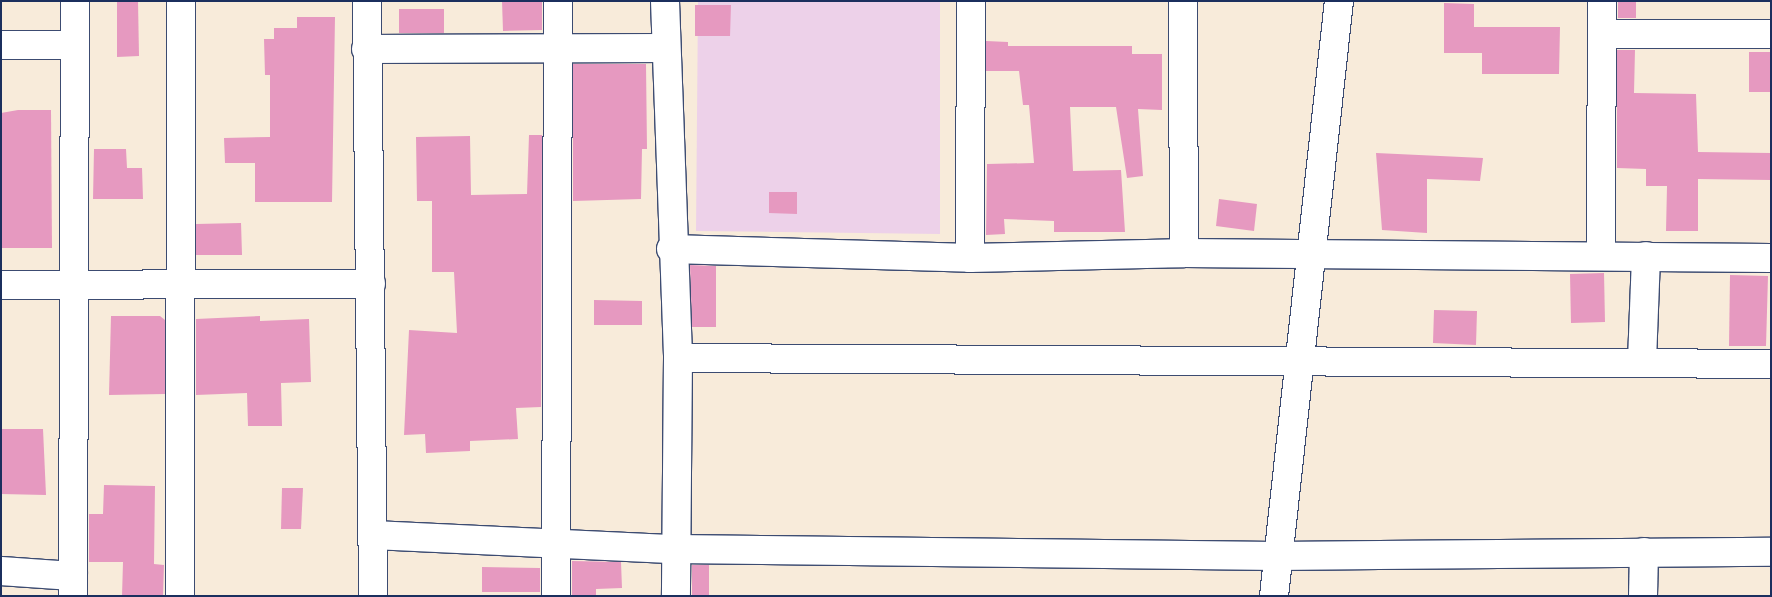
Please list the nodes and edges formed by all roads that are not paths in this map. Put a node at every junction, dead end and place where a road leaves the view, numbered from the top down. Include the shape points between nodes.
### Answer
1 (75, 1) edge
2 (181, 1) edge
3 (367, 1) edge
4 (558, 1) edge
5 (665, 1) edge
6 (972, 1) edge
7 (1183, 1) edge
8 (1339, 1) edge
9 (1602, 1) edge
10 (1602, 34) junction
11 (1771, 34) edge
12 (1, 45) edge
13 (74, 45) junction
14 (559, 47) junction
15 (666, 48) junction
16 (366, 49) junction
17 (671, 249) junction
18 (1184, 253) junction
19 (1308, 254) junction
20 (1601, 256) junction
21 (1646, 256) junction
22 (970, 258) junction
23 (1771, 258) edge
24 (74, 284) junction
25 (371, 284) junction
26 (1, 285) edge
27 (181, 288) junction
28 (678, 358) junction
29 (1297, 358) junction
30 (1642, 361) junction
31 (1771, 364) edge
32 (373, 535) junction
33 (557, 542) junction
34 (675, 549) junction
35 (1644, 552) junction
36 (1771, 552) edge
37 (1276, 556) junction
38 (1, 571) edge
39 (73, 586) edge
40 (180, 596) edge
41 (373, 596) edge
42 (556, 596) edge
43 (676, 596) edge
44 (1274, 596) edge
45 (1642, 596) edge

1 - 13 street
2 - 27 street
3 - 16 street
4 - 14 street
5 - 15 street
6 - 22 street
7 - 18 street
8 - 19 street
9 - 10 street
10 - 11 street
10 - 20 street
12 - 13 street
13 - 24 street
14 - 15 street
14 - 16 street
14 - 33 street
15 - 17 street
16 - 25 street
17 - 22 street
17 - 28 street
18 - 19 street
18 - 22 street
19 - 20 street
19 - 29 street
20 - 21 street
21 - 23 street
21 - 30 street
24 - 26 street
24 - 27 street
24 - 39 street
25 - 27 street
25 - 32 street
27 - 40 street
28 - 29 street
28 - 34 street
29 - 30 street
29 - 37 street
30 - 31 street
32 - 33 street
32 - 41 street
33 - 34 street
33 - 42 street
34 - 37 street
34 - 43 street
35 - 36 street
35 - 37 street
35 - 45 street
37 - 44 street
38 - 39 street

